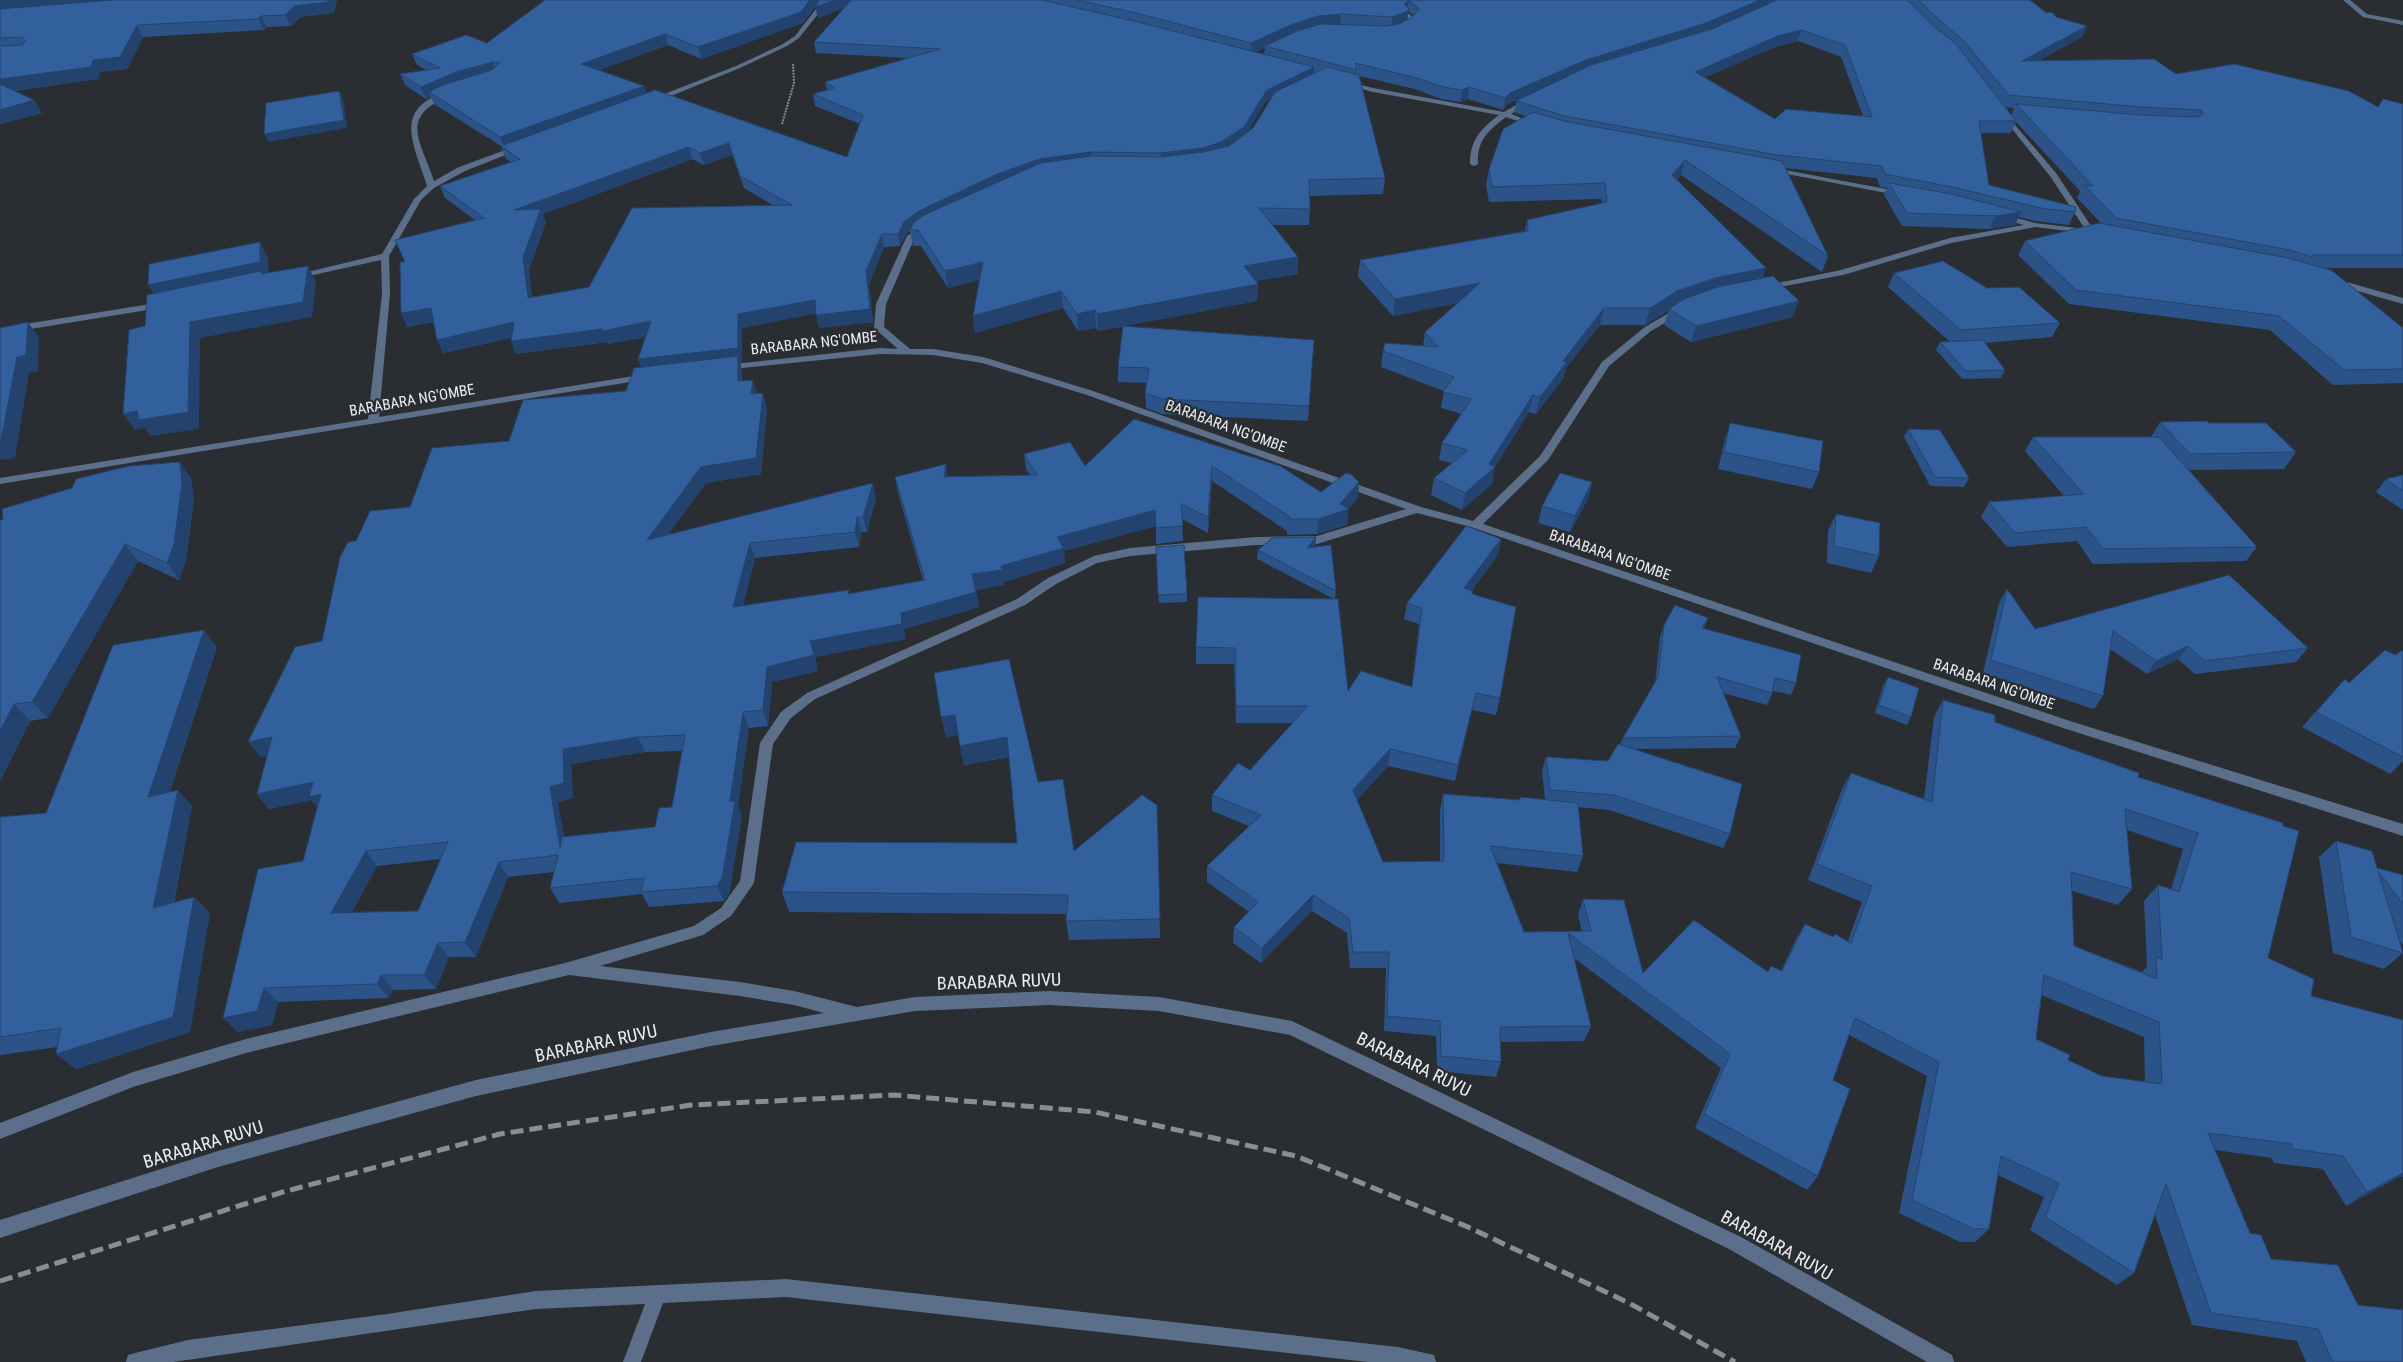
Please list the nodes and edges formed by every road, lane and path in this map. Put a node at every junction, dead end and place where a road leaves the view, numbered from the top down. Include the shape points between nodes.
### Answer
1 (826, 0) edge
2 (2346, 0) edge
3 (1408, 15) edge
4 (2403, 23) edge
5 (1394, 31) edge
6 (785, 45) junction
7 (1335, 80) edge
8 (456, 91) edge
9 (1535, 97) edge
10 (648, 101) edge
11 (1996, 104) edge
12 (2002, 111) junction
13 (2012, 112) edge
14 (1505, 114) junction
15 (782, 124) dead end
16 (1548, 128) edge
17 (527, 145) edge
18 (1474, 164) dead end
19 (1757, 167) edge
20 (431, 186) junction
21 (1908, 195) edge
22 (1997, 215) edge
23 (933, 223) edge
24 (2035, 225) junction
25 (385, 256) junction
26 (281, 280) edge
27 (2327, 280) edge
28 (1758, 289) edge
29 (2403, 301) edge
30 (169, 304) edge
31 (1693, 305) edge
32 (0, 331) edge
33 (907, 351) junction
34 (712, 369) edge
35 (656, 376) edge
36 (373, 422) junction
37 (0, 481) edge
38 (1416, 509) junction
39 (1475, 525) junction
40 (2403, 830) edge
41 (565, 970) junction
42 (859, 1014) junction
43 (0, 1131) edge
44 (0, 1229) edge
45 (658, 1294) junction
46 (135, 1362) edge
47 (632, 1362) edge
48 (1427, 1362) edge
49 (1945, 1362) edge

1 - 6 street via 797,37
2 - 4 street via 2365,16
3 - 5 street via 1412,23
6 - 10 street via 738,67
6 - 15 path via 793,65 794,82
7 - 14 street
8 - 20 street via 421,106 412,121 416,144
9 - 14 street
11 - 12 street
12 - 13 street
12 - 24 street via 2095,233
14 - 16 street
14 - 18 street via 1475,146
17 - 20 street via 462,169
19 - 21 street
20 - 25 street via 418,199
22 - 24 street
23 - 33 street via 911,236 881,304 878,328
24 - 28 street via 1950,241 1843,272
25 - 26 street
25 - 36 street via 386,294
27 - 29 street
30 - 32 street
31 - 39 street via 1654,325 1605,364 1544,458
33 - 34 street, BARABARA NG'OMBE
33 - 38 street, BARABARA NG'OMBE via 954,354 983,360 1090,393
35 - 36 street, BARABARA NG'OMBE
36 - 37 street, BARABARA NG'OMBE
38 - 39 street, BARABARA NG'OMBE
38 - 41 street via 1317,540 1130,552 1094,560 1052,580 1021,602 811,696 786,715 767,742 747,883 726,912 698,931
39 - 40 street, BARABARA NG'OMBE via 2068,724
41 - 42 street via 740,989
41 - 43 street via 246,1046 132,1080
42 - 44 street, BARABARA RUVU via 711,1039 476,1088 218,1159
42 - 49 street, BARABARA RUVU via 915,1004 1049,998 1160,1004 1292,1028 1735,1243
45 - 46 street via 536,1300 188,1349
45 - 47 street
45 - 48 street via 786,1288 1398,1356

